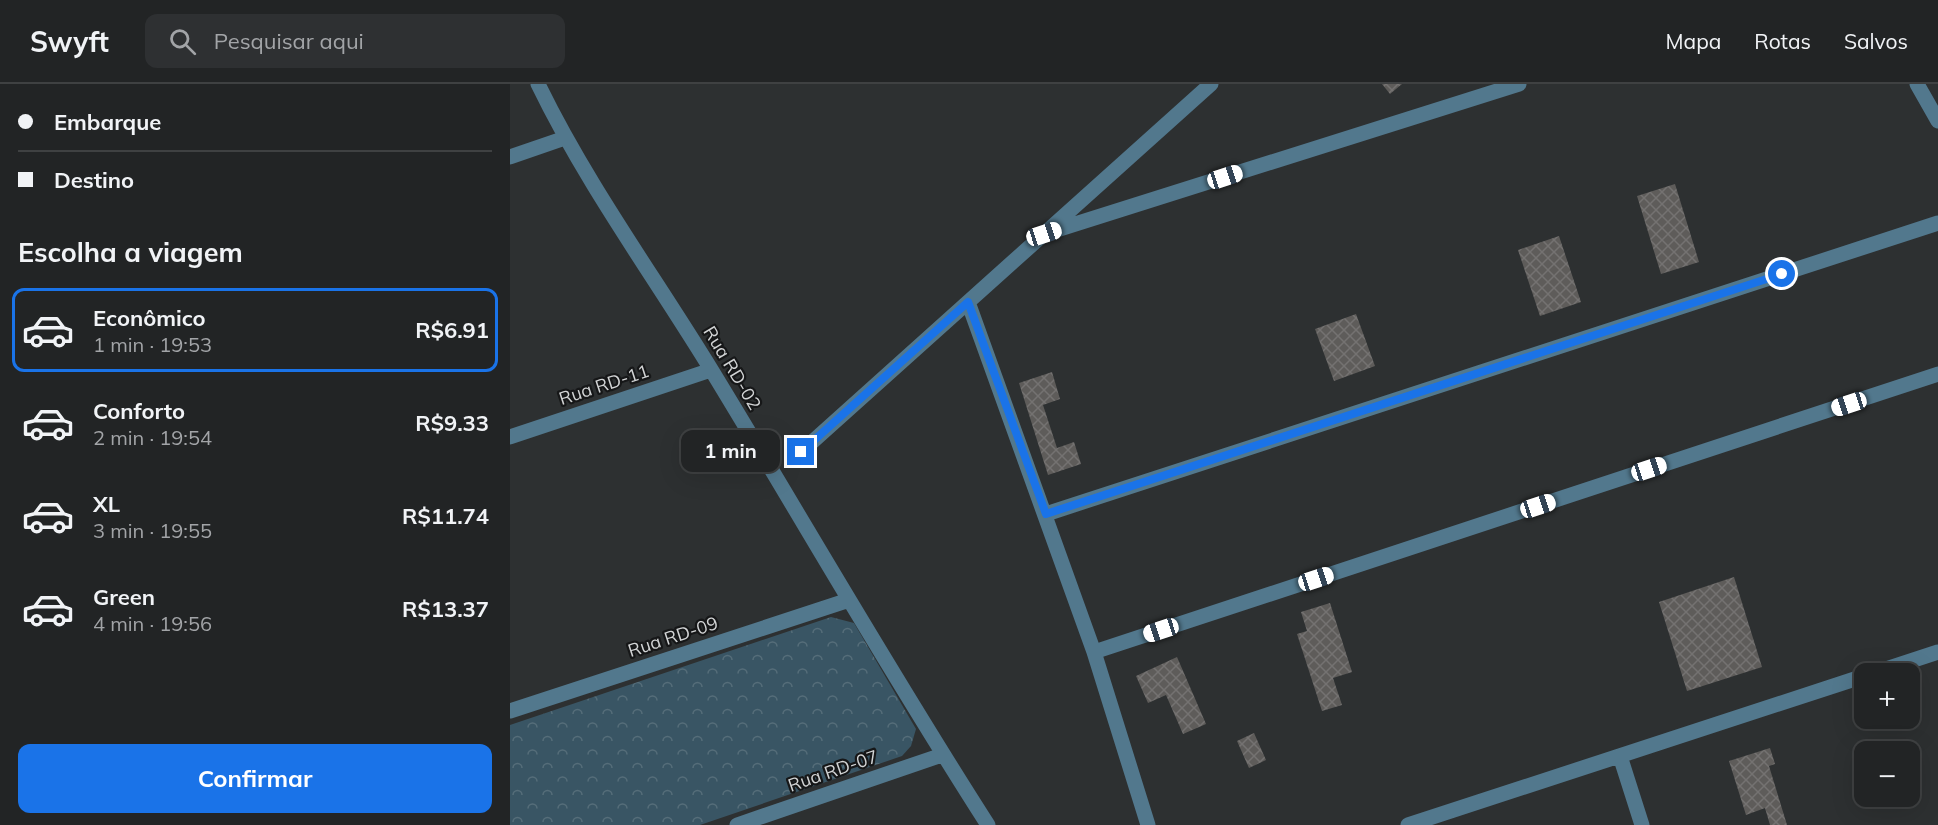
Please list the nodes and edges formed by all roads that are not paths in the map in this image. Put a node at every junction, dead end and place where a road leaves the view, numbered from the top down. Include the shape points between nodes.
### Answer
1 (538, 84) edge
2 (1212, 84) edge
3 (1519, 84) edge
4 (1917, 84) edge
5 (1938, 121) edge
6 (565, 138) junction
7 (510, 157) edge
8 (1938, 223) edge
9 (1044, 234) junction
10 (968, 302) junction
11 (711, 370) junction
12 (1938, 374) edge
13 (510, 437) edge
14 (801, 452) dead end
15 (1046, 514) junction
16 (849, 600) junction
17 (1094, 652) junction
18 (1938, 652) edge
19 (1905, 663) edge
20 (1854, 679) edge
21 (510, 711) edge
22 (942, 755) junction
23 (1620, 756) junction
24 (737, 825) edge
25 (988, 825) edge
26 (1148, 825) edge
27 (1408, 825) edge
28 (1642, 825) edge

1 - 6 street, Rua RD-02
2 - 9 street
3 - 9 street
4 - 5 street
6 - 7 street
6 - 11 street, Rua RD-02
8 - 15 street
9 - 10 street
10 - 14 street
10 - 15 street
11 - 13 street, Rua RD-11
11 - 16 street, Rua RD-02
12 - 17 street
15 - 17 street
16 - 21 street, Rua RD-09
16 - 22 street, Rua RD-02
17 - 26 street
18 - 19 street
20 - 23 street
22 - 24 street, Rua RD-07
22 - 25 street, Rua RD-02
23 - 27 street
23 - 28 street

